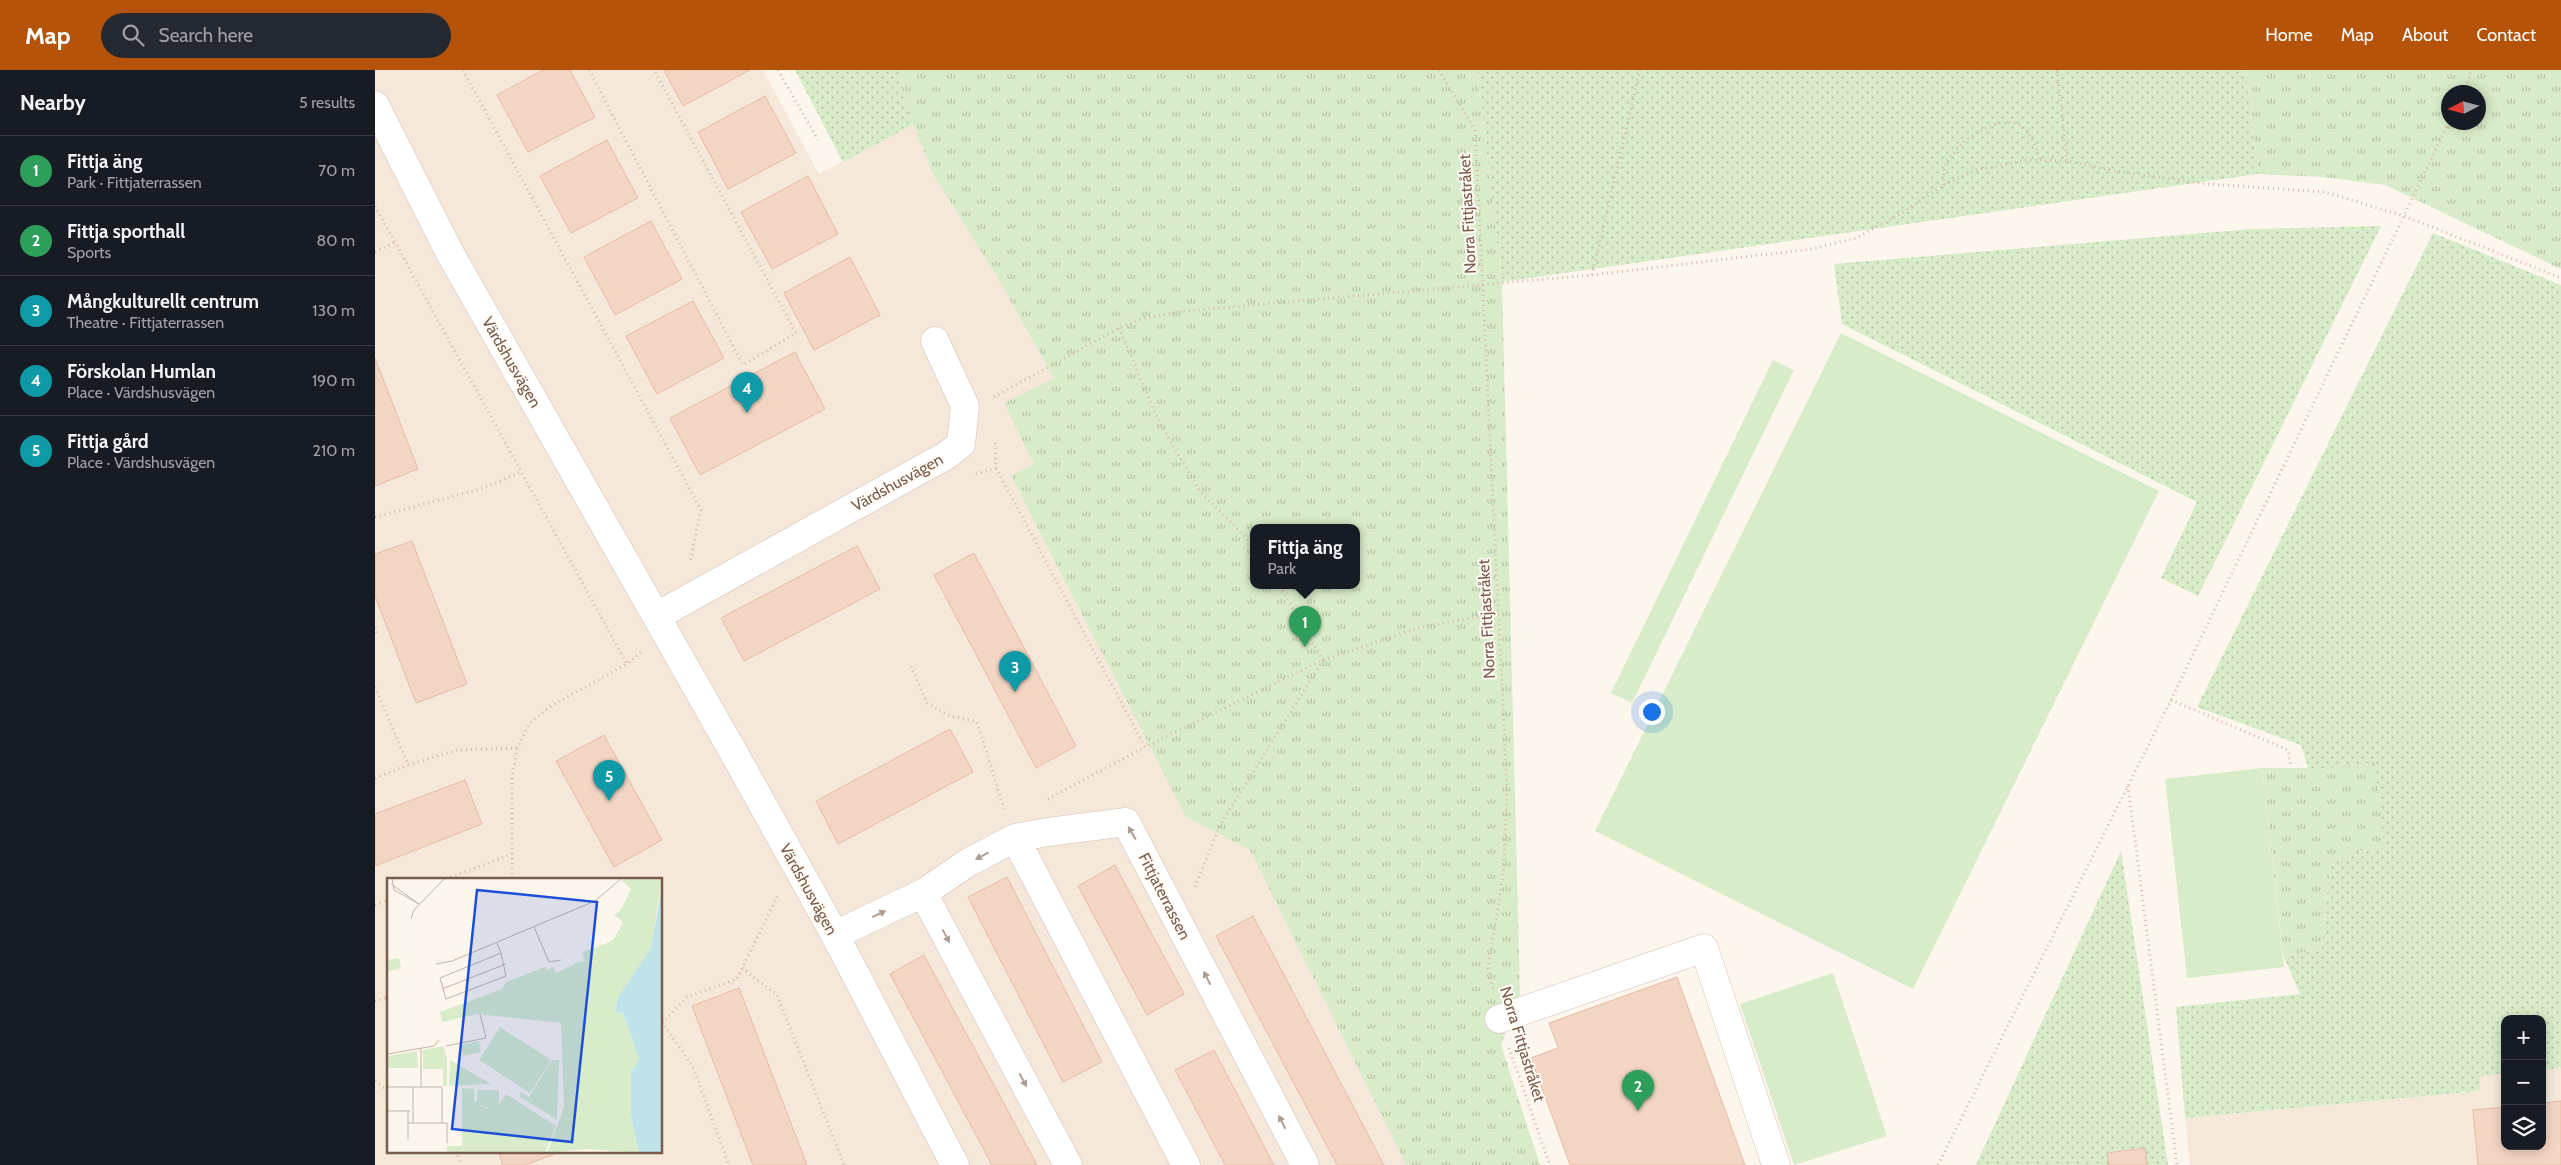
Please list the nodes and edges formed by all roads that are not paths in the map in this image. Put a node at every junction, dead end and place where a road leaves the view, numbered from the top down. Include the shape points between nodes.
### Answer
1 (375, 105) edge
2 (935, 341) dead end
3 (657, 616) junction
4 (1015, 838) junction
5 (923, 893) junction
6 (835, 935) junction
7 (1499, 1019) road end
8 (955, 1165) edge
9 (1068, 1165) edge
10 (1186, 1165) edge
11 (1305, 1165) edge
12 (1776, 1165) edge

1 - 3 street, Värdshusvägen via 451,255
2 - 3 street, Värdshusvägen via 965,406 961,444
3 - 6 street, Värdshusvägen
4 -> 5 street, Fittjaterrassen via 969,862
4 - 10 street
11 -> 4 street, Fittjaterrassen via 1126,822
6 -> 5 street, Fittjaterrassen
5 -> 9 street
6 - 8 street, Värdshusvägen
7 - 12 street via 1704,948

